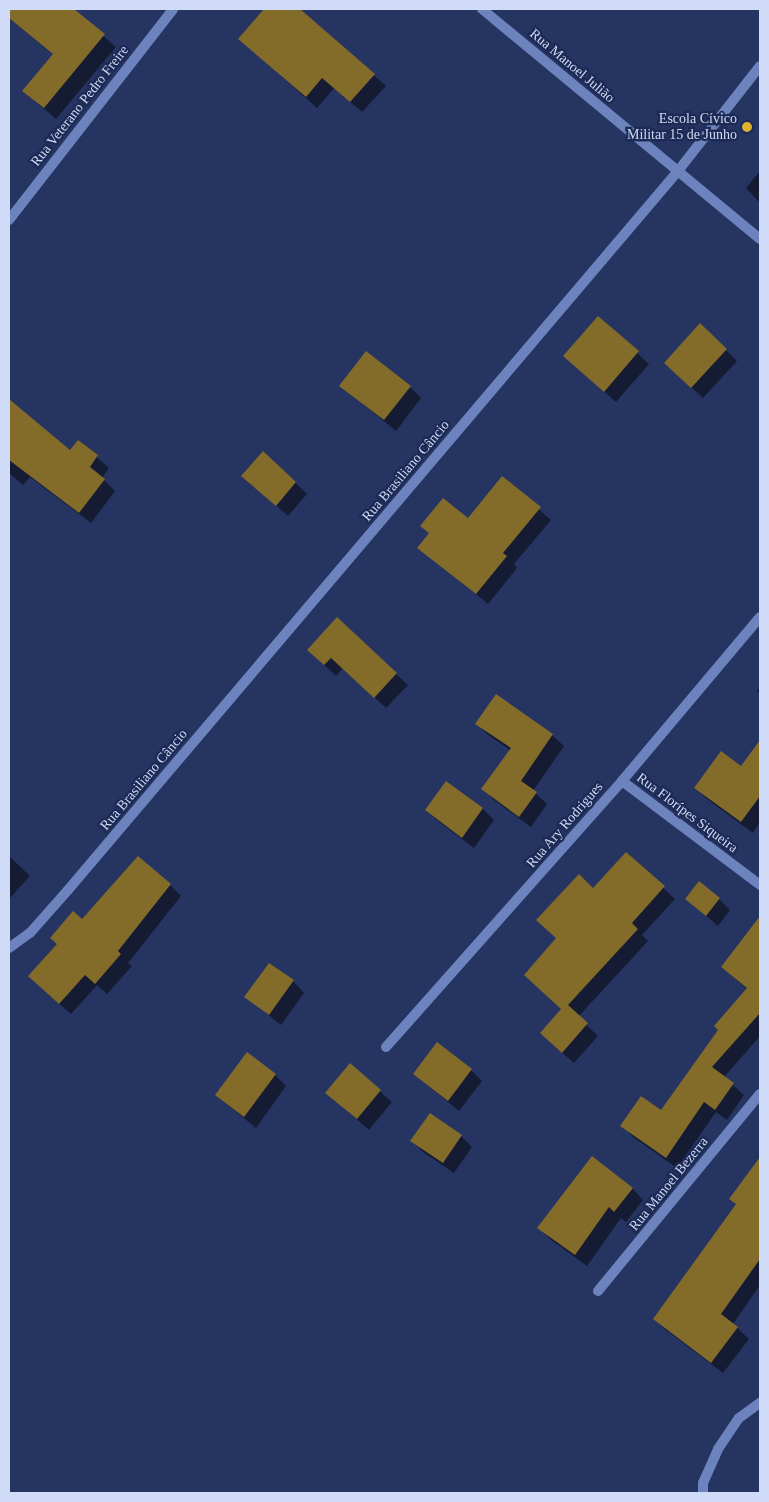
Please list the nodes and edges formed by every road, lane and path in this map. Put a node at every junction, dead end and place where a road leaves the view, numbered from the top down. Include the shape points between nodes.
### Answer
1 (173, 9) edge
2 (482, 9) edge
3 (760, 66) edge
4 (678, 171) junction
5 (9, 220) edge
6 (760, 240) edge
7 (760, 617) edge
8 (622, 781) junction
9 (760, 885) edge
10 (9, 948) edge
11 (386, 1048) dead end
12 (760, 1094) edge
13 (598, 1291) dead end
14 (760, 1403) edge
15 (703, 1493) edge

1 - 5 street, Rua Veterano Pedro Freire
2 - 4 street, Rua Manoel Julião
3 - 4 street, Rua Brasiliano Câncio
4 - 6 street, Rua Manoel Julião
4 - 10 street, Rua Brasiliano Câncio via 68,890 30,933
7 - 8 street, Rua Ary Rodrigues
8 - 9 street, Rua Florípes Siqueira
8 - 11 street, Rua Ary Rodrigues
12 - 13 street, Rua Manoel Bezerra
14 - 15 street via 739,1418 718,1449 703,1483

